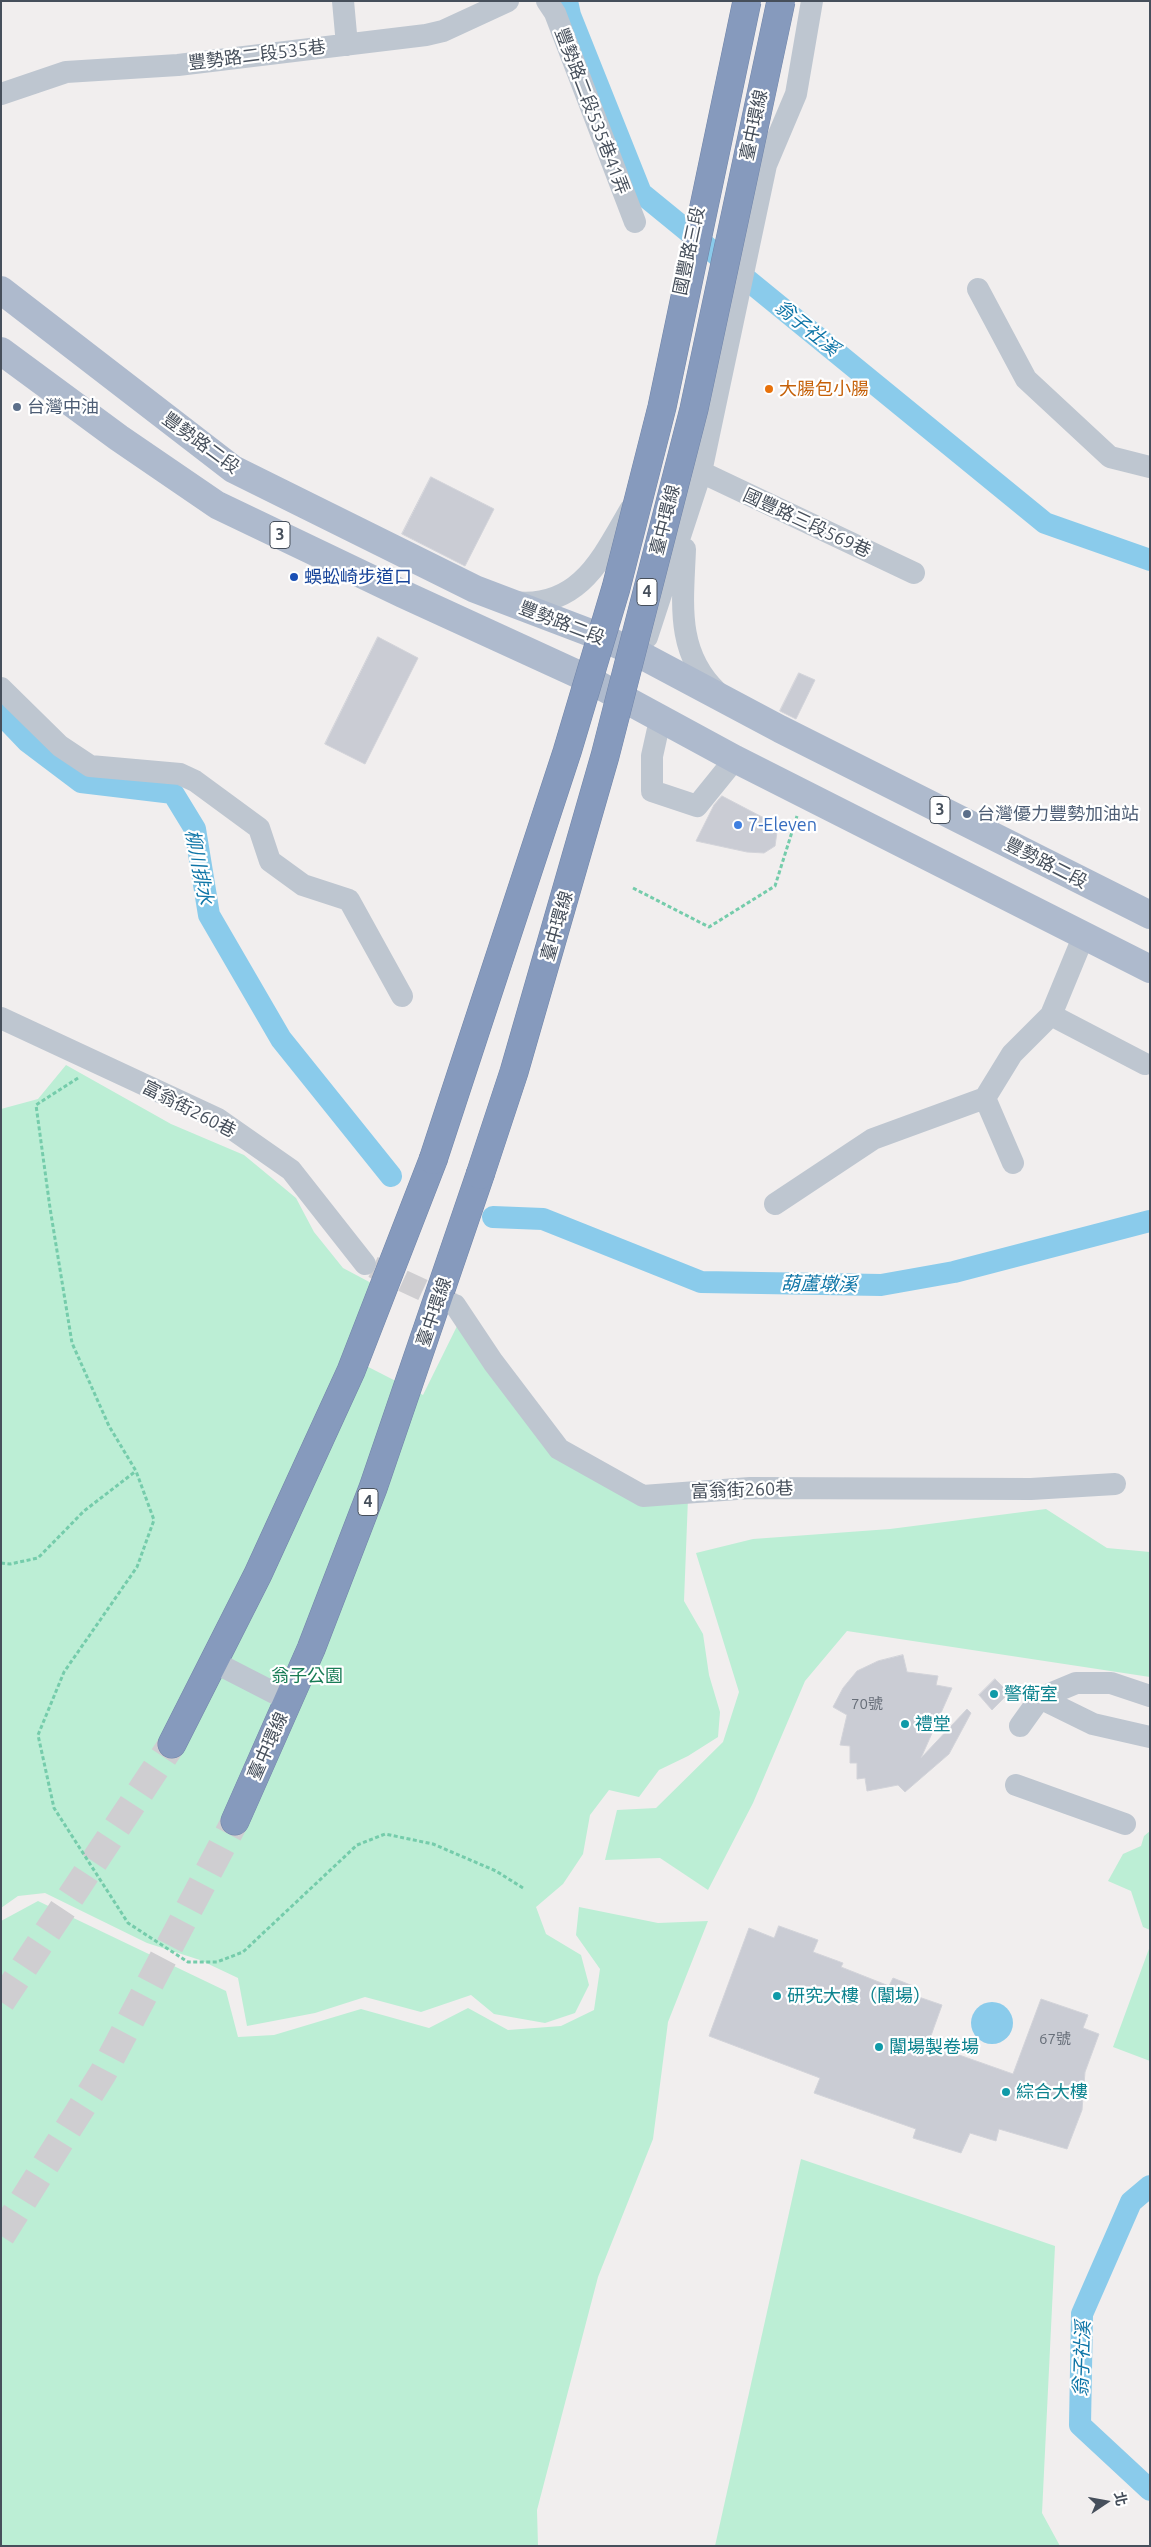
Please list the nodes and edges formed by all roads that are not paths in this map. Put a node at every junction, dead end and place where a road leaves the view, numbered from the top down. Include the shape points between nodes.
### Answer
1 (343, 1) edge
2 (508, 1) edge
3 (547, 1) edge
4 (742, 1) edge
5 (747, 1) edge
6 (783, 1) edge
7 (812, 1) edge
8 (347, 45) junction
9 (1, 94) edge
10 (766, 165) junction
11 (635, 222) dead end
12 (978, 289) dead end
13 (1, 290) edge
14 (1, 351) edge
15 (1150, 467) edge
16 (701, 472) junction
17 (635, 501) junction
18 (686, 524) junction
19 (914, 573) dead end
20 (507, 602) junction
21 (596, 635) junction
22 (641, 655) junction
23 (584, 677) junction
24 (1, 688) edge
25 (632, 703) junction
26 (732, 703) junction
27 (660, 720) junction
28 (735, 759) junction
29 (1150, 915) edge
30 (1084, 935) junction
31 (1150, 969) edge
32 (402, 996) dead end
33 (1051, 1015) junction
34 (1, 1018) edge
35 (1145, 1064) dead end
36 (985, 1098) junction
37 (1013, 1163) dead end
38 (775, 1204) dead end
39 (365, 1264) tunnel mouth
40 (455, 1306) tunnel mouth
41 (1115, 1484) dead end
42 (214, 1662) junction
43 (1150, 1696) edge
44 (1040, 1698) junction
45 (288, 1700) junction
46 (1020, 1726) dead end
47 (1150, 1737) edge
48 (172, 1744) tunnel mouth
49 (1016, 1785) dead end
50 (235, 1821) tunnel mouth
51 (1125, 1824) dead end

1 - 8 street
2 - 8 street, 豐勢路二段535巷 via 443,31
3 - 11 street, 豐勢路二段535巷41弄 via 555,13
4 - 17 street, 國豐路三段
5 - 42 highway, 臺中環線 / 4, bridge via 662,407 616,588 567,752 433,1160 351,1371
6 - 10 street via 763,100
6 - 45 highway, 臺中環線 / 4, bridge via 694,409 605,756 517,1063 373,1488
7 - 10 street via 796,94
8 - 9 street, 豐勢路二段535巷 via 178,65 66,72
10 - 16 street
12 - 15 street via 1026,379 1110,457
13 - 20 main road, 豐勢路二段 / 3 via 233,469
14 - 23 main road, 3 via 119,438 217,504
16 - 18 street
16 - 19 street, 國豐路三段569巷
17 - 20 street, 國豐路三段 via 600,562 580,584 564,594 542,601 528,604
17 - 21 street, 國豐路三段
18 - 22 street
18 - 26 street via 683,596 686,643 702,676
20 - 21 main road, 豐勢路二段 / 3
21 - 22 main road, 豐勢路二段 / 3
21 - 23 street, 國豐路三段
22 - 25 street
22 - 26 main road, 豐勢路二段 / 3
23 - 25 main road, 3
24 - 32 street via 60,746 90,766 180,774 195,781 259,828 270,861 303,885 349,900
25 - 27 main road, 3
26 - 29 main road, 豐勢路二段 / 3
27 - 28 main road, 3
27 - 28 street via 652,756 652,791 697,806
28 - 30 main road, 3
30 - 31 main road, 3
30 - 33 street
33 - 35 street
33 - 36 street via 1012,1054
34 - 39 street, 富翁街260巷 via 218,1119 291,1170
36 - 37 street
36 - 38 street via 873,1138
40 - 41 street, 富翁街260巷 via 558,1448 643,1496 750,1488 1031,1490
42 - 45 street
42 - 48 highway, 臺中環線 / 4
43 - 44 street via 1111,1683 1076,1682
44 - 46 street
44 - 47 street via 1093,1724
45 - 50 highway, 臺中環線 / 4
49 - 51 street

